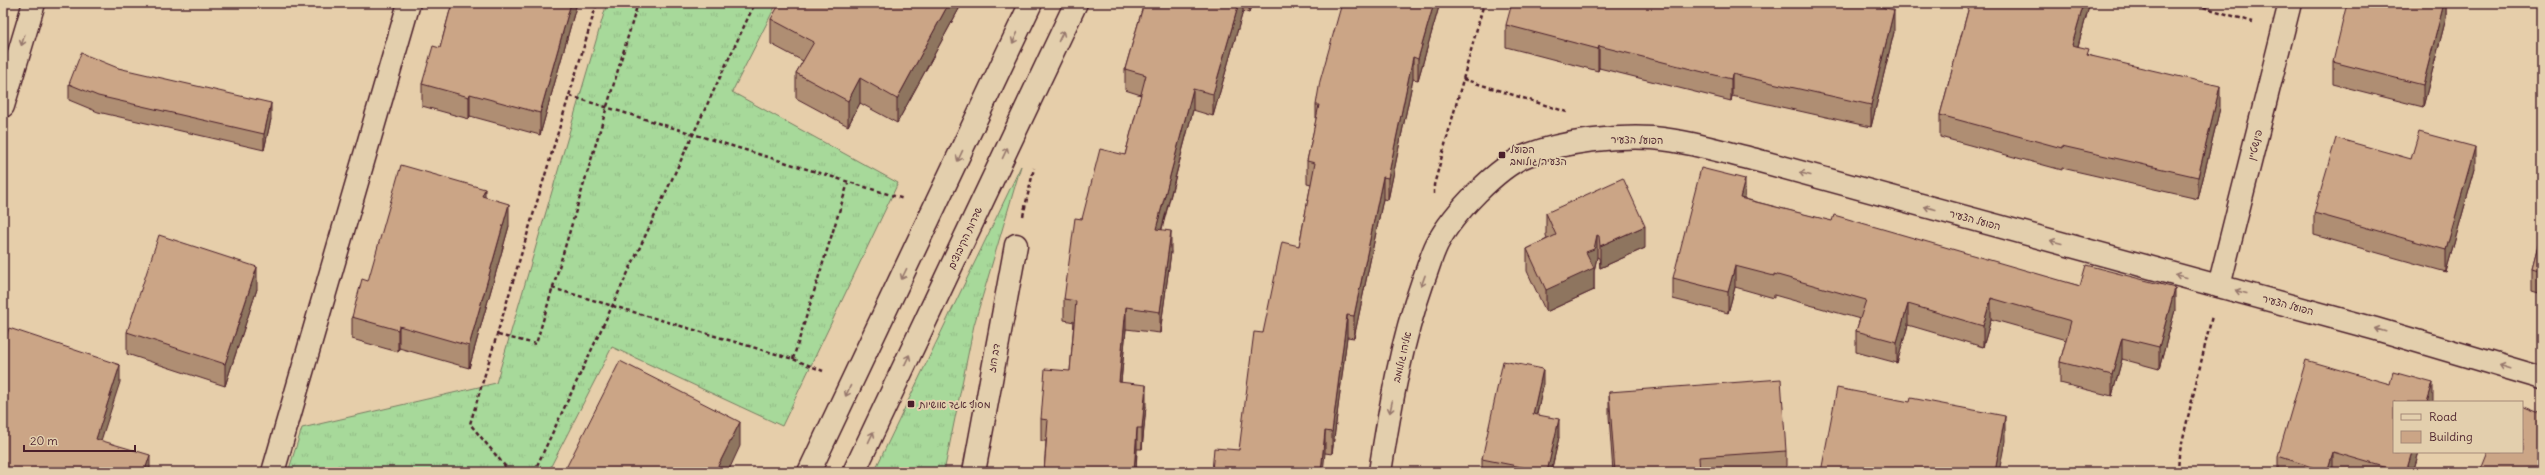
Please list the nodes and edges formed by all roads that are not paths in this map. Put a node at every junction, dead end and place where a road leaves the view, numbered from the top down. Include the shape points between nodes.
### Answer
1 (34, 3) edge
2 (408, 3) edge
3 (1031, 3) edge
4 (1076, 3) edge
5 (2290, 3) edge
6 (3, 106) edge
7 (1437, 244) joint
8 (1016, 245) dead end
9 (2219, 286) junction
10 (2542, 378) edge
11 (272, 472) edge
12 (809, 472) edge
13 (854, 472) edge
14 (974, 472) edge
15 (1380, 472) edge

1 -> 6 street
2 - 11 street
3 -> 12 street
13 -> 4 street, שדרות הקיבוצים
5 - 9 street, פינשטיין
9 -> 7 street, הפועל הצעיר via 1756,160 1653,138 1568,144 1527,155 1490,180 1460,211
7 -> 15 street, אליהו גולומב via 1416,301 1401,356
8 - 14 street, דב הוז
10 -> 9 street, הפועל הצעיר via 2376,328

